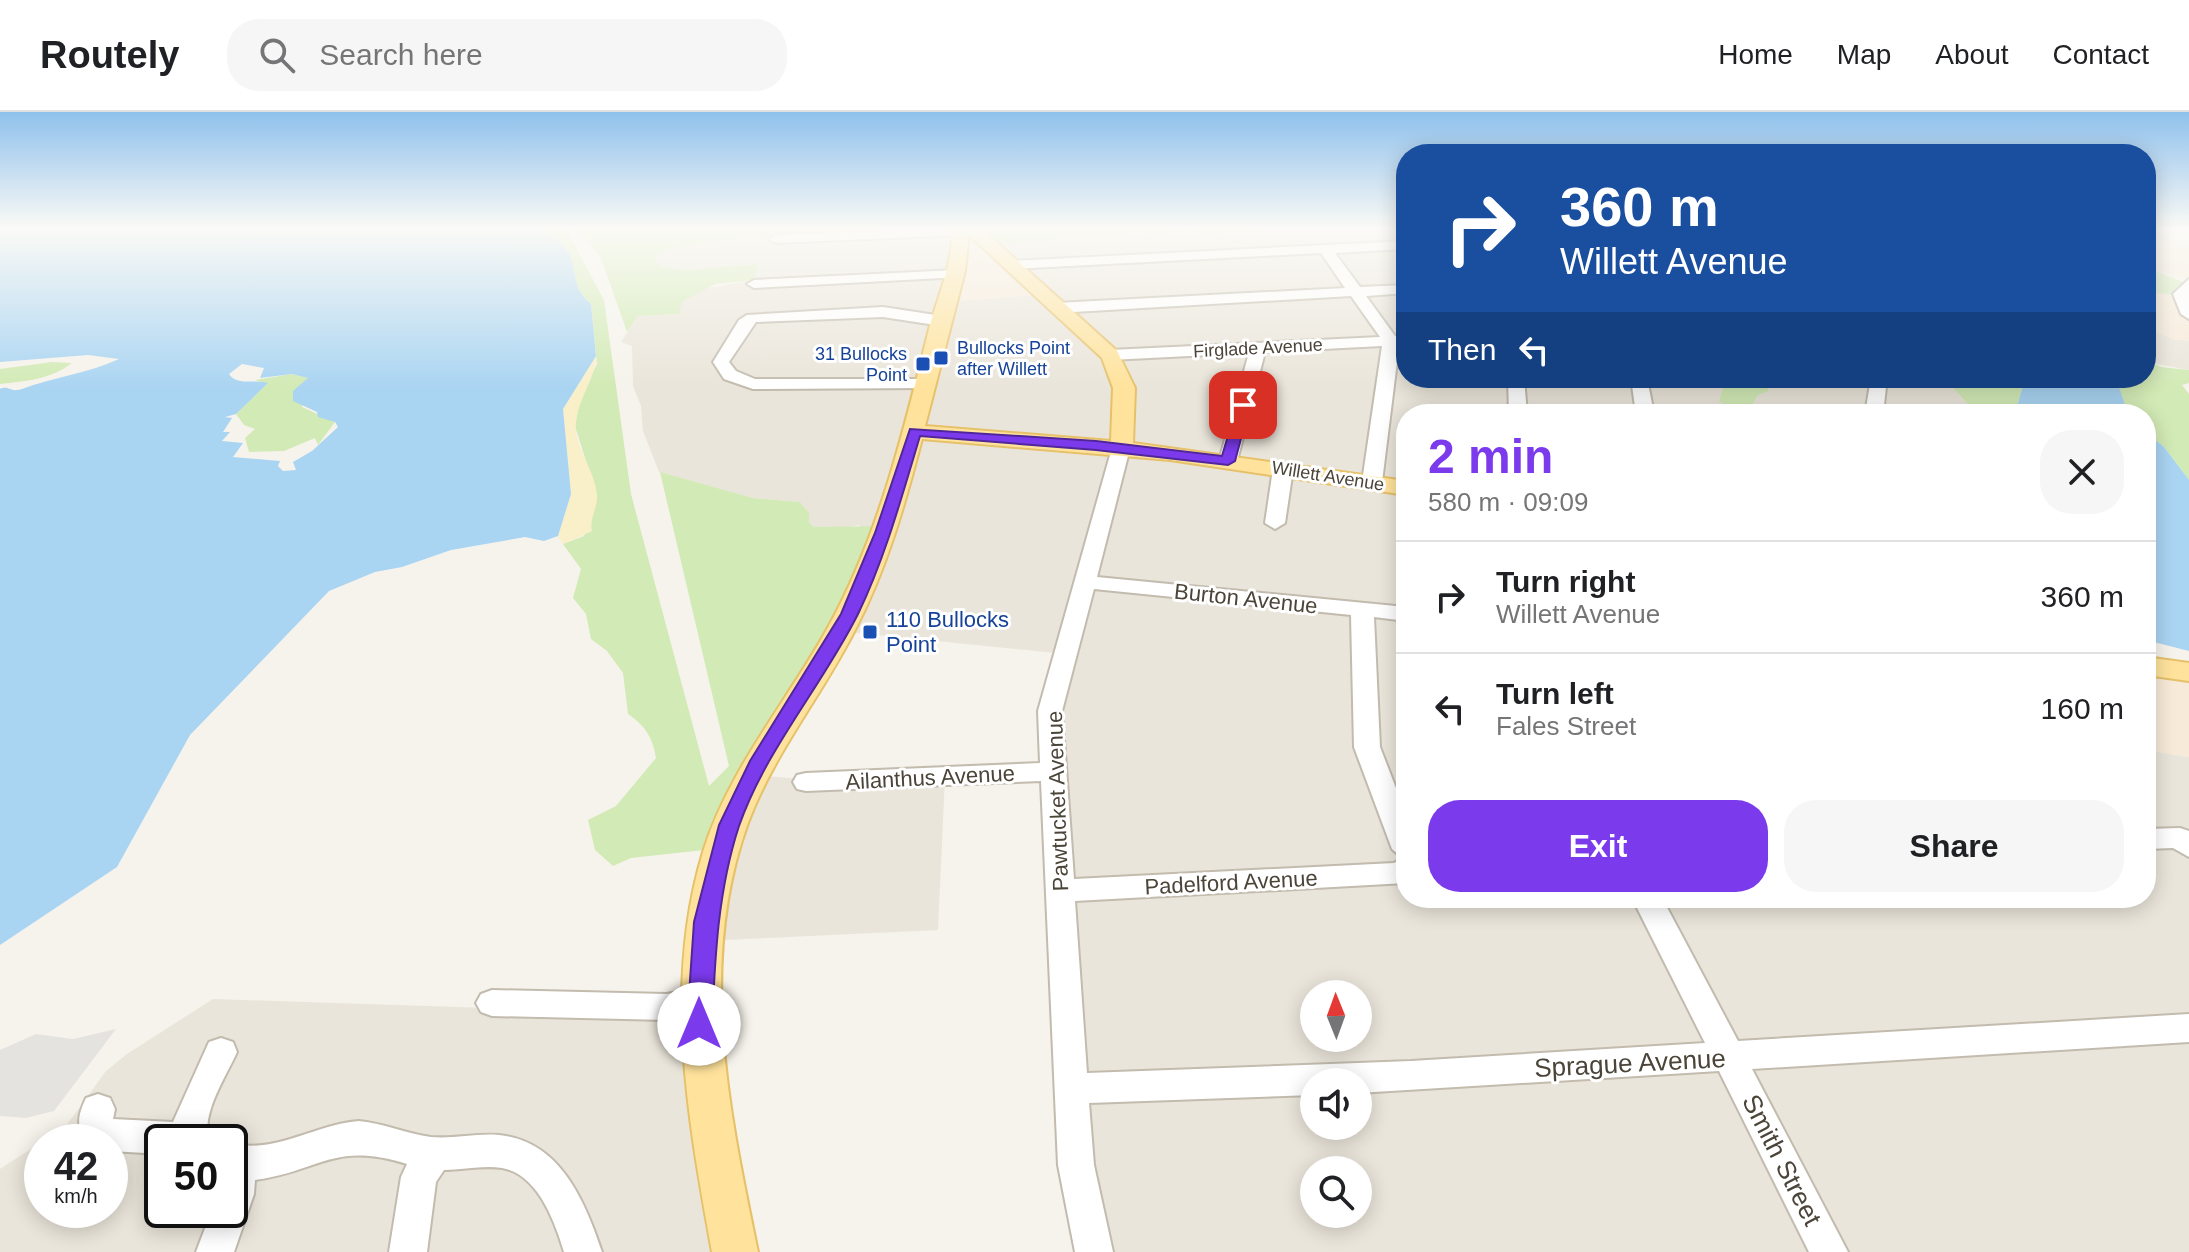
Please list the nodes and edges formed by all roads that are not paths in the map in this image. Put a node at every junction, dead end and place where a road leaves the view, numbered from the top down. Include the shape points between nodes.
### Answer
1 (790, 282) edge
2 (954, 282) edge
3 (1028, 282) edge
4 (1349, 282) edge
5 (2189, 283) edge
6 (754, 284) dead end
7 (1396, 289) edge
8 (1355, 291) junction
9 (1056, 308) junction
10 (2189, 314) edge
11 (942, 321) junction
12 (1396, 339) edge
13 (1396, 341) edge
14 (1258, 348) junction
15 (1396, 352) edge
16 (1110, 355) junction
17 (925, 384) junction
18 (915, 432) junction
19 (1121, 448) junction
20 (1228, 461) junction
21 (1283, 469) junction
22 (1372, 482) junction
23 (1396, 486) edge
24 (1275, 523) dead end
25 (1087, 582) junction
26 (1362, 610) junction
27 (1396, 613) edge
28 (2156, 667) edge
29 (2189, 672) edge
30 (1054, 771) junction
31 (806, 782) dead end
32 (1396, 836) edge
33 (2156, 840) edge
34 (2184, 842) edge
35 (1396, 864) edge
36 (1061, 891) junction
37 (1652, 908) edge
38 (699, 1002) junction
39 (492, 1003) dead end
40 (2189, 1028) edge
41 (221, 1052) dead end
42 (1729, 1057) junction
43 (1071, 1089) junction
44 (98, 1109) dead end
45 (192, 1124) edge
46 (144, 1137) edge
47 (434, 1154) junction
48 (248, 1162) edge
49 (224, 1228) edge
50 (215, 1252) edge
51 (408, 1252) edge
52 (583, 1252) edge
53 (735, 1252) edge
54 (1094, 1252) edge
55 (1829, 1252) edge

1 - 6 street
2 - 11 main road
3 - 9 main road, Pawtucket Avenue
4 - 8 street
5 - 10 street via 2180,294
7 - 8 street
8 - 9 street
8 - 12 street
9 - 16 main road, Pawtucket Avenue
11 - 17 main road
11 - 17 street via 883,312 752,318 721,362 730,375 753,384
13 - 14 street, Firglade Avenue
14 - 16 street, Firglade Avenue
14 - 20 street
15 - 22 street
16 - 19 main road, Pawtucket Avenue via 1123,375
17 - 18 main road
18 - 19 main road, Willett Avenue
18 - 38 main road via 849,614 760,761 729,825 705,922
19 - 20 main road, Willett Avenue
19 - 25 street, Pawtucket Avenue
20 - 21 main road, Willett Avenue
21 - 22 main road, Willett Avenue
21 - 24 street
22 - 23 main road, Willett Avenue
25 - 26 street, Burton Avenue
25 - 30 street, Pawtucket Avenue via 1050,711
26 - 27 street, Burton Avenue
26 - 32 street via 1367,747
28 - 29 main road
30 - 31 street, Ailanthus Avenue
30 - 36 street, Pawtucket Avenue
33 - 34 street
35 - 36 street, Padelford Avenue
36 - 43 street, Pawtucket Avenue
37 - 42 street, Smith Street
38 - 39 street via 666,1007
38 - 53 main road via 708,1102
40 - 42 street, Sprague Avenue
41 - 45 street
42 - 43 street, Sprague Avenue
42 - 55 street, Smith Street
43 - 54 street, Pawtucket Avenue via 1076,1165
44 - 46 street via 95,1125 104,1135
47 - 48 street via 380,1137 348,1138 268,1161
47 - 51 street via 419,1177
47 - 52 street via 504,1152 530,1161 549,1178
49 - 50 street

